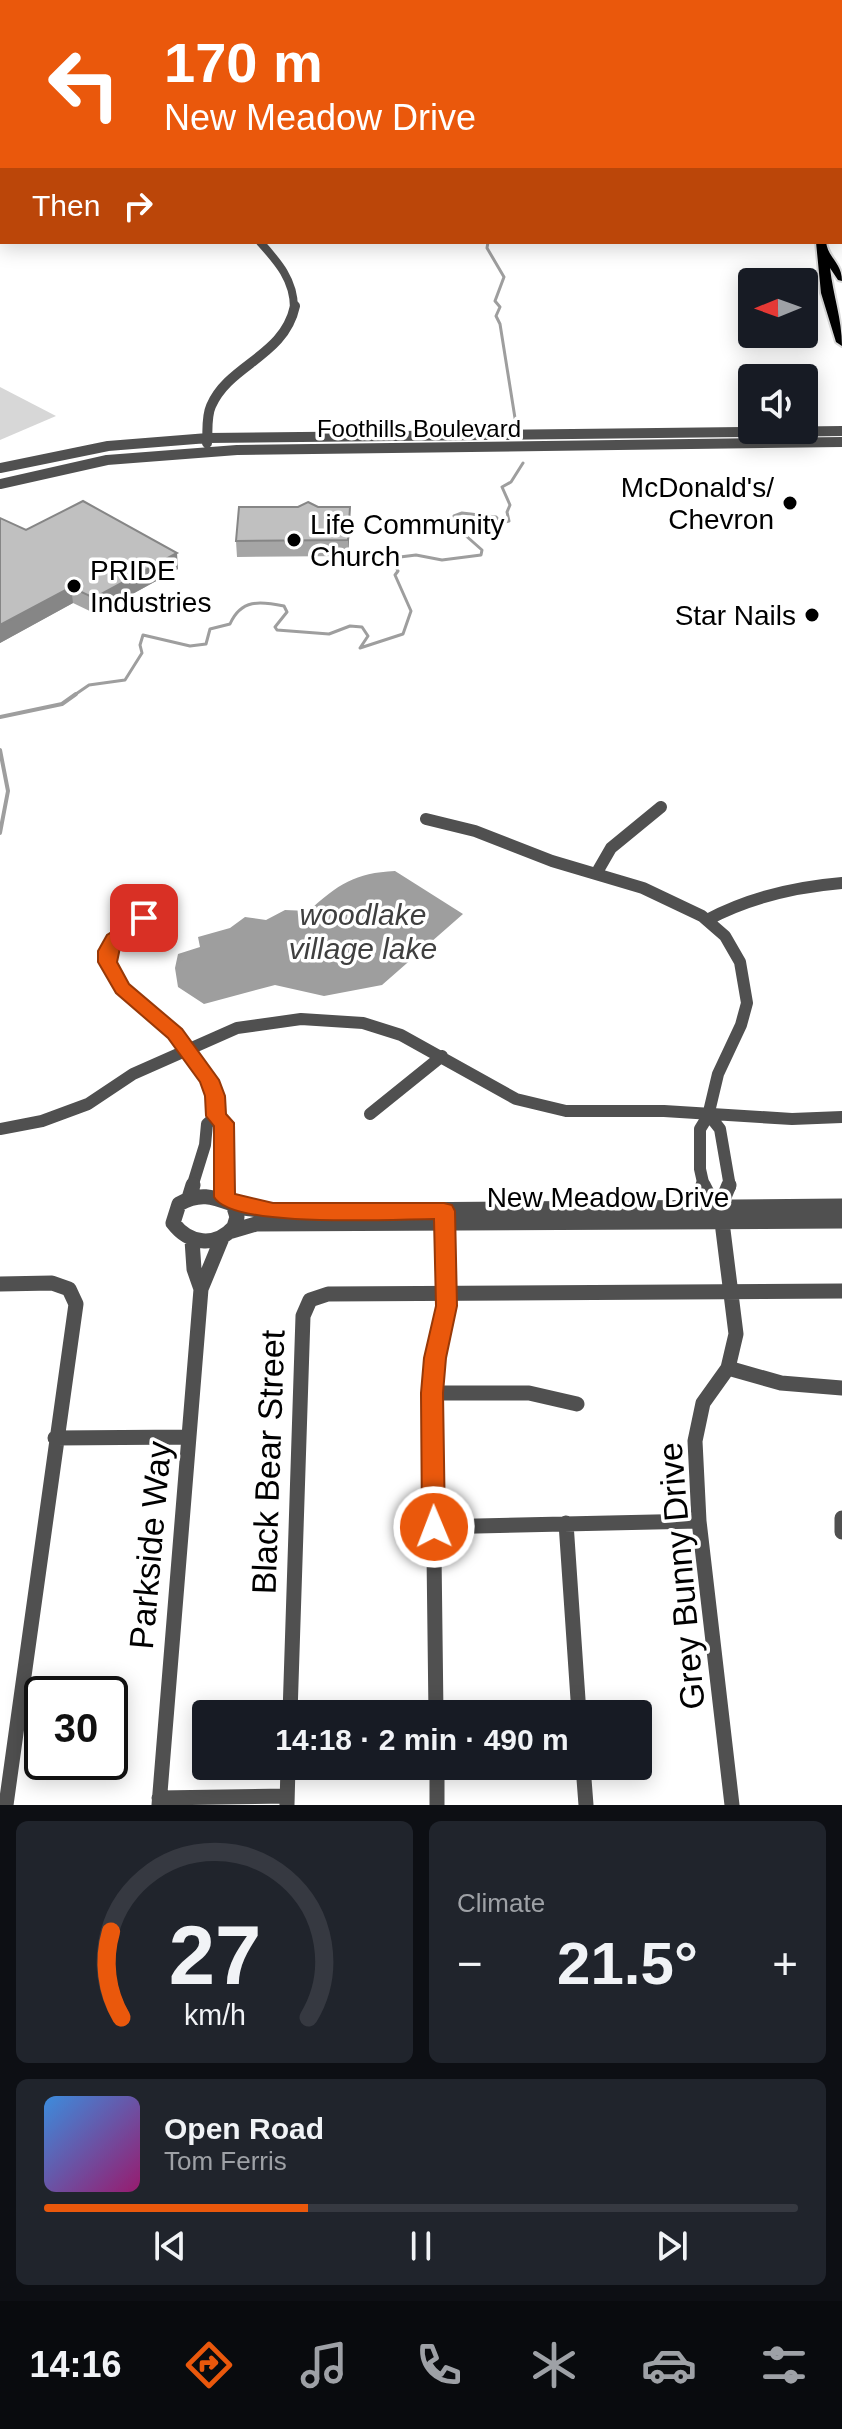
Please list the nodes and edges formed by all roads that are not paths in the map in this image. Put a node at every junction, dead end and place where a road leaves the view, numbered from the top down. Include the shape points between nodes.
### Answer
1 (262, 244) edge
2 (821, 245) edge
3 (842, 278) edge
4 (842, 342) edge
5 (842, 431) edge
6 (208, 438) junction
7 (842, 442) edge
8 (207, 452) junction
9 (0, 468) edge
10 (0, 484) edge
11 (661, 807) dead end
12 (426, 819) dead end
13 (596, 874) junction
14 (842, 883) edge
15 (144, 918) dead end
16 (707, 920) junction
17 (187, 1048) junction
18 (442, 1056) junction
19 (370, 1114) dead end
20 (709, 1115) junction
21 (216, 1116) junction
22 (842, 1117) edge
23 (0, 1129) edge
24 (205, 1145) junction
25 (223, 1145) junction
26 (699, 1155) junction
27 (724, 1155) junction
28 (189, 1198) junction
29 (229, 1200) junction
30 (842, 1206) edge
31 (721, 1216) junction
32 (445, 1217) junction
33 (842, 1221) edge
34 (227, 1235) junction
35 (192, 1240) junction
36 (0, 1284) edge
37 (201, 1289) junction
38 (842, 1291) edge
39 (446, 1292) junction
40 (731, 1293) junction
41 (728, 1368) junction
42 (842, 1388) edge
43 (432, 1393) junction
44 (577, 1404) dead end
45 (189, 1437) junction
46 (55, 1438) junction
47 (842, 1518) edge
48 (699, 1521) junction
49 (566, 1523) junction
50 (434, 1527) junction
51 (842, 1532) edge
52 (290, 1700) edge
53 (436, 1700) edge
54 (578, 1700) edge
55 (7, 1752) edge
56 (288, 1780) edge
57 (437, 1780) edge
58 (584, 1780) edge
59 (287, 1801) edge
60 (159, 1802) edge
61 (6, 1805) edge
62 (437, 1805) edge
63 (586, 1805) edge
64 (732, 1805) edge

1 - 6 street via 293,284 293,322 272,349 215,398 209,409
2 - 3 main road
2 - 4 main road via 827,293
5 - 6 street, Foothills Boulevard
6 - 8 street
6 - 9 street, Foothills Boulevard via 108,446
7 - 8 street, Foothills Boulevard
8 - 10 street, Foothills Boulevard via 107,460
11 - 13 street via 611,848
12 - 13 street via 478,830
13 - 16 street via 655,891
14 - 16 street via 771,892
15 - 17 street via 113,939 107,962 122,989
16 - 20 street via 734,951 747,996 740,1029 716,1079
17 - 18 street via 258,1023 322,1019 383,1028
17 - 21 street via 209,1080
17 - 23 street via 88,1104
18 - 19 street
18 - 20 street via 498,1091 540,1106 587,1113
20 - 22 street
20 - 26 street via 700,1130
20 - 27 street via 720,1129
21 - 24 street via 207,1124
21 - 25 street via 224,1123
24 - 25 street
24 - 28 street
25 - 29 street
26 - 27 street
26 - 31 street via 703,1188
27 - 31 street via 730,1189
28 - 29 street via 213,1194
28 - 35 street via 179,1204 173,1223 177,1232
29 - 32 street, New Meadow Drive via 273,1211
29 - 34 street via 237,1222
30 - 31 street, New Meadow Drive
31 - 32 street, New Meadow Drive
31 - 33 street, New Meadow Drive
31 - 40 street, Grey Bunny Drive
32 - 34 street, New Meadow Drive via 256,1224
32 - 39 street
34 - 35 street via 210,1242
34 - 37 street, Parkside Way
35 - 37 street, Parkside Way
36 - 46 street via 52,1283 69,1289 76,1304
37 - 45 street, Parkside Way
38 - 40 street, Black Bear Street
39 - 40 street, Black Bear Street
39 - 43 street
39 - 52 street, Black Bear Street via 328,1294 310,1300 303,1316
40 - 41 street, Grey Bunny Drive via 736,1334
41 - 42 street via 781,1383
41 - 48 street, Grey Bunny Drive via 703,1403 695,1441
43 - 44 street via 529,1393
43 - 50 street
45 - 46 street
45 - 60 street, Parkside Way
46 - 55 street
47 - 51 street
48 - 49 street
48 - 64 street, Grey Bunny Drive
49 - 50 street
49 - 54 street
50 - 53 street
55 - 61 street
56 - 59 street
57 - 62 street
58 - 63 street
59 - 60 street

